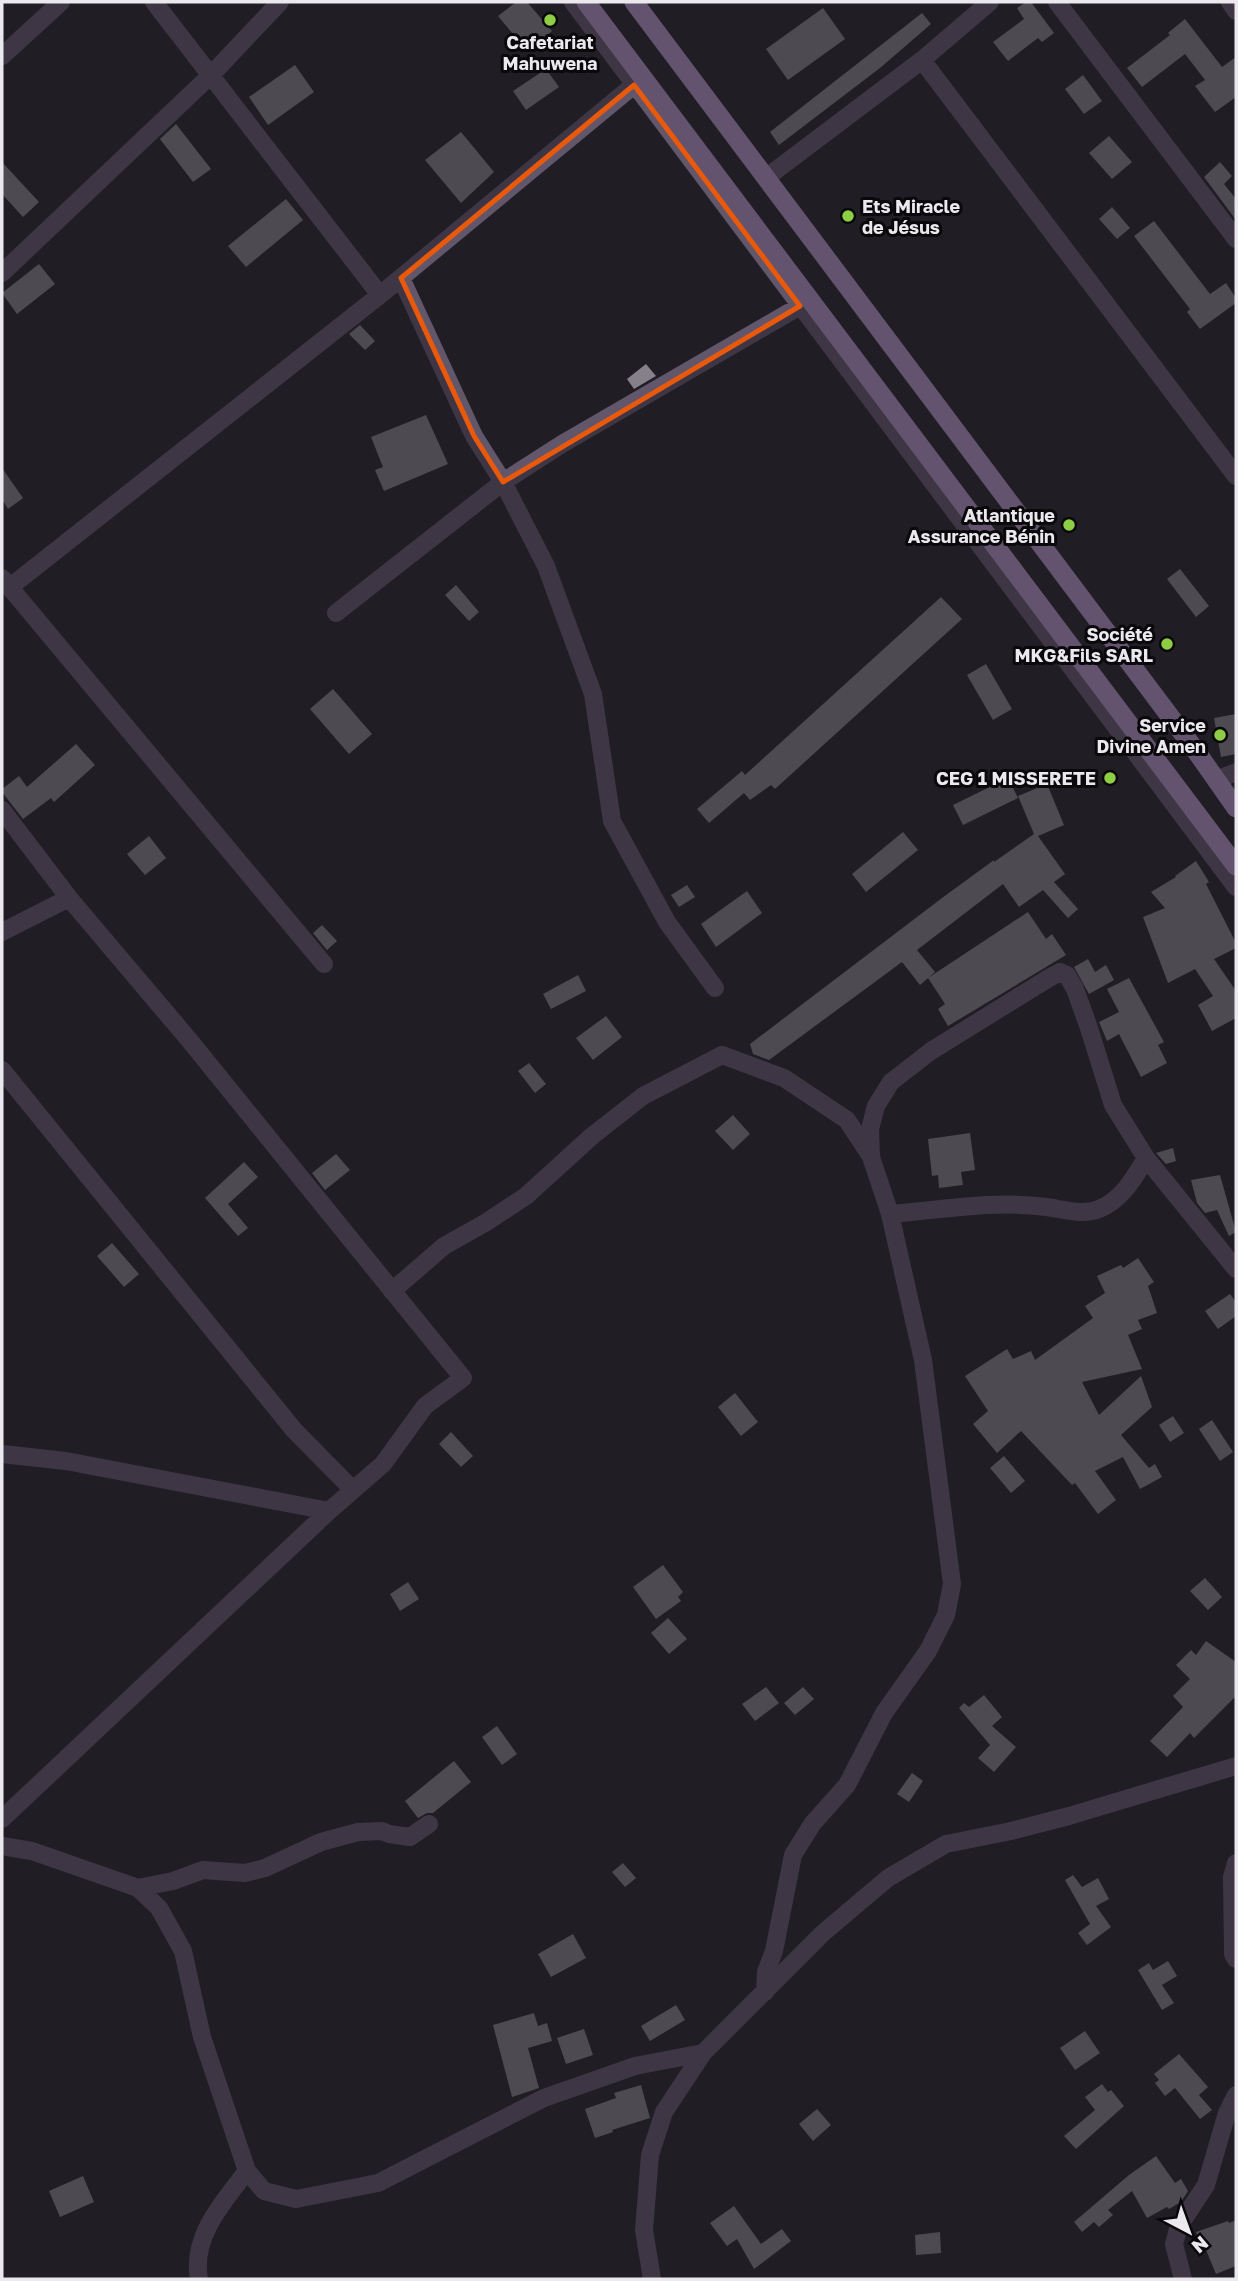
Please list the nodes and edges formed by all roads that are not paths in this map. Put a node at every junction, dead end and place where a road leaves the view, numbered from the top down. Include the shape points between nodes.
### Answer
1 (61, 2) edge
2 (154, 2) edge
3 (281, 2) edge
4 (573, 2) edge
5 (586, 2) edge
6 (634, 2) edge
7 (990, 2) edge
8 (1057, 2) edge
9 (1230, 2) edge
10 (1236, 11) edge
11 (2, 56) edge
12 (922, 60) junction
13 (211, 75) junction
14 (634, 85) junction
15 (767, 177) junction
16 (1236, 239) edge
17 (2, 274) edge
18 (401, 278) junction
19 (380, 295) junction
20 (800, 306) junction
21 (1236, 477) edge
22 (503, 482) junction
23 (6, 582) edge
24 (336, 613) dead end
25 (1236, 772) edge
26 (1216, 780) junction
27 (1236, 808) edge
28 (2, 810) edge
29 (1236, 866) edge
30 (1236, 887) edge
31 (69, 898) junction
32 (2, 932) edge
33 (324, 964) dead end
34 (715, 988) dead end
35 (2, 1070) edge
36 (871, 1157) junction
37 (1146, 1158) junction
38 (890, 1214) junction
39 (1236, 1269) edge
40 (392, 1291) junction
41 (2, 1454) edge
42 (353, 1490) junction
43 (329, 1511) junction
44 (1236, 1766) edge
45 (2, 1819) edge
46 (429, 1824) dead end
47 (2, 1846) edge
48 (1236, 1863) edge
49 (138, 1888) junction
50 (1236, 1959) edge
51 (765, 1992) junction
52 (703, 2053) junction
53 (1236, 2095) edge
54 (247, 2171) junction
55 (199, 2279) edge
56 (652, 2279) edge
57 (1183, 2279) edge

1 - 11 street
2 - 13 street
3 - 13 street
4 - 14 street
5 - 29 highway
6 - 15 highway
7 - 12 street
8 - 16 street
9 - 10 street
12 - 15 street
12 - 21 street
13 - 17 street
13 - 19 street
14 - 18 street
14 - 20 street
15 - 26 highway
18 - 19 street
18 - 22 street via 474,436
19 - 23 street
20 - 22 street
20 - 30 street
22 - 24 street
22 - 34 street via 545,566 593,694 611,821 667,922
23 - 33 street
25 - 26 street
26 - 27 highway
28 - 31 street
31 - 32 street
31 - 40 street
35 - 42 street via 294,1430
36 - 37 street via 870,1129 876,1106 891,1082 931,1051 1060,972 1075,989 1113,1105
36 - 38 street
36 - 40 street via 847,1120 784,1078 722,1055 643,1096 526,1196 444,1246
37 - 38 street via 1130,1184 1097,1210 1079,1212 1019,1203
37 - 39 street
38 - 51 street via 923,1360 952,1584 946,1615 928,1651 884,1713 847,1785 813,1823 793,1855
40 - 42 street via 463,1378 425,1406 383,1464
41 - 43 street via 66,1461
42 - 43 street
43 - 45 street
44 - 51 street via 1057,1819 946,1844 888,1878 823,1933
46 - 49 street via 410,1837 358,1832 321,1842 265,1868 245,1873 203,1870
47 - 49 street via 32,1851
48 - 50 street via 1232,1877
49 - 54 street via 159,1908 183,1951 202,2037
51 - 52 street
52 - 54 street via 635,2066 544,2098 378,2183 296,2199 264,2191
52 - 56 street via 664,2112 650,2155 644,2230
53 - 57 street via 1206,2185 1179,2227 1174,2244
54 - 55 street via 216,2211 200,2245

